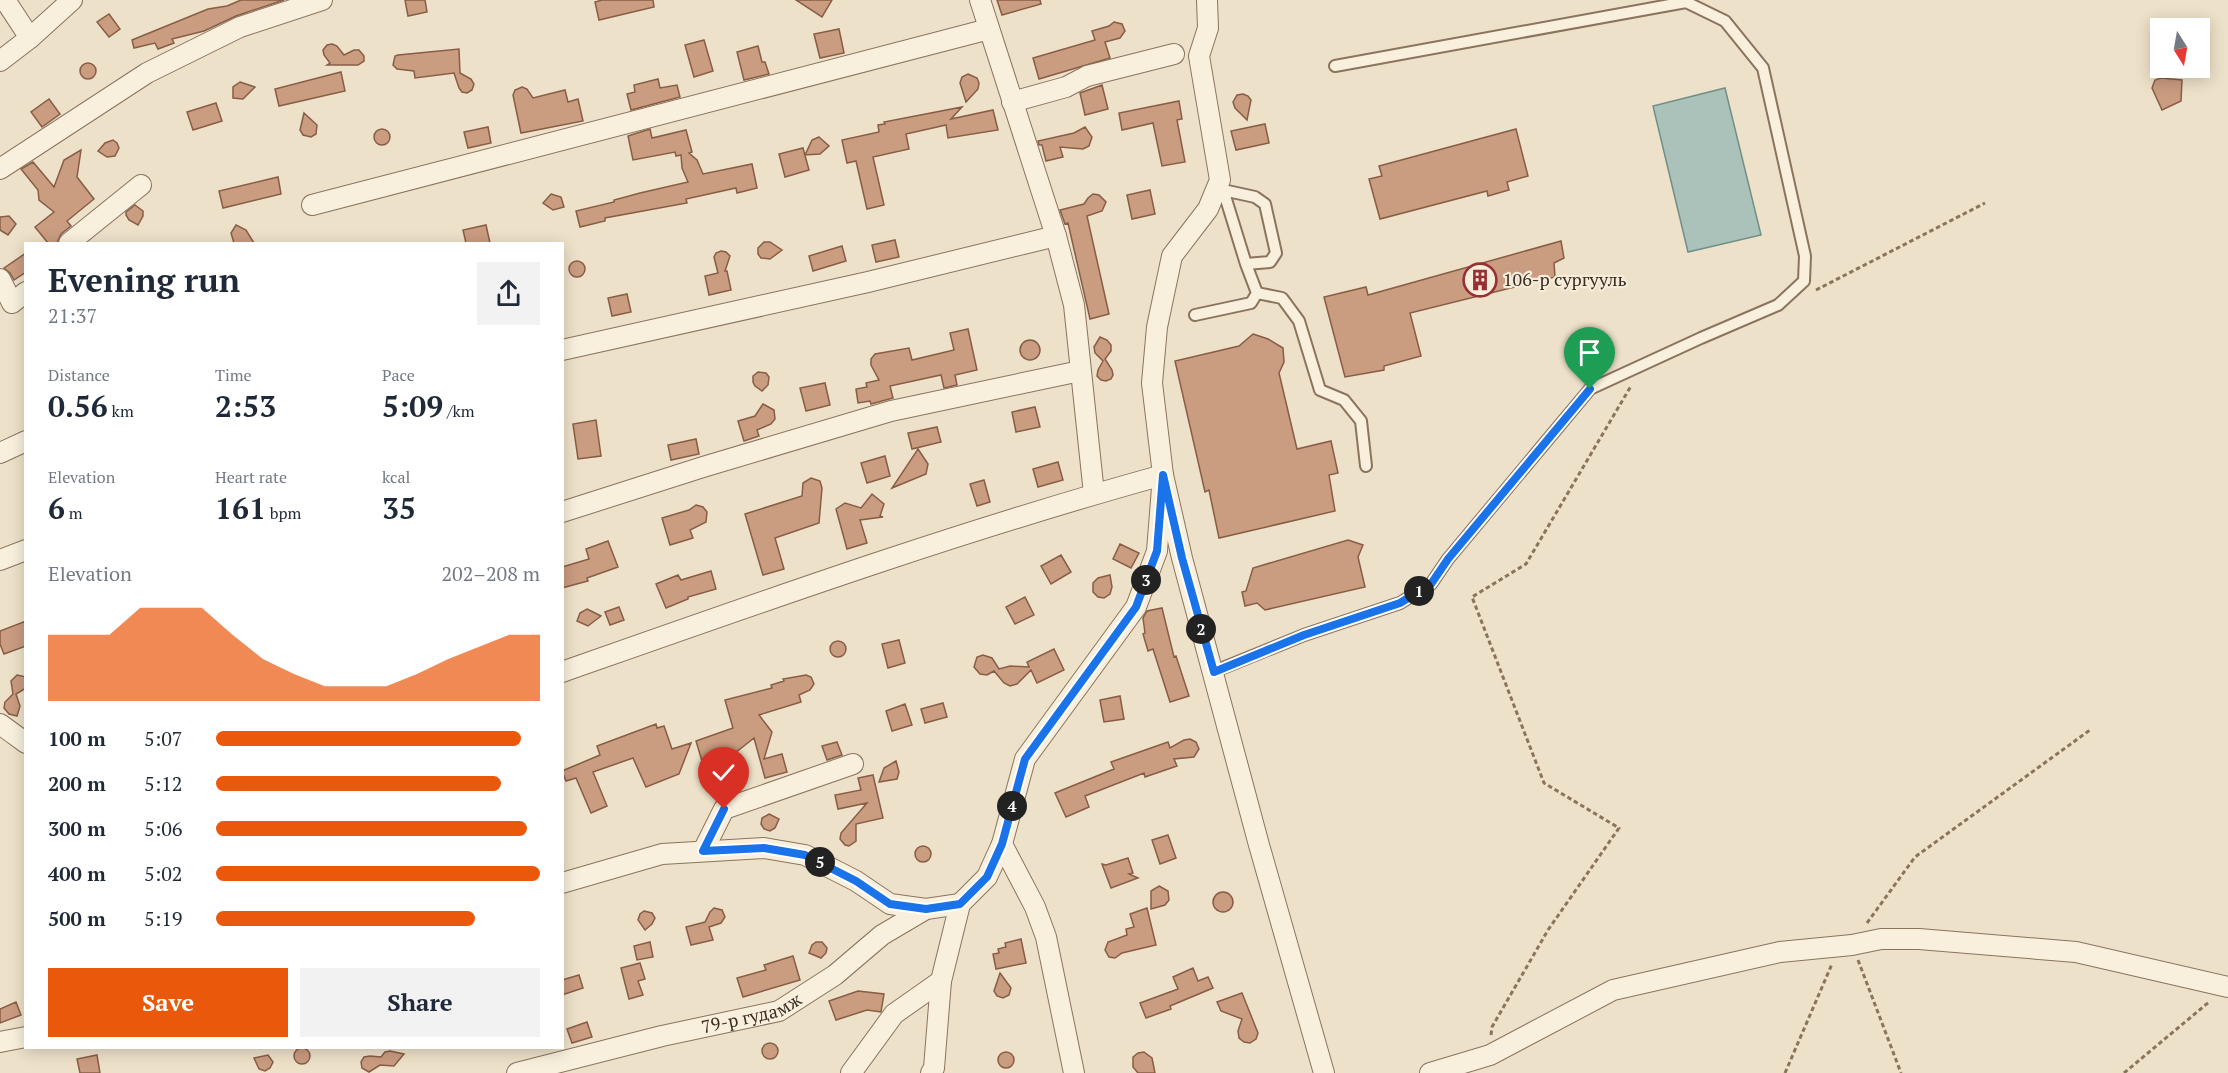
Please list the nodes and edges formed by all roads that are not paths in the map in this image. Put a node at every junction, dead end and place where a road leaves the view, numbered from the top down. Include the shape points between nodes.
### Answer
1 (5, 0) edge
2 (72, 0) edge
3 (322, 0) edge
4 (980, 0) edge
5 (1207, 0) edge
6 (989, 28) junction
7 (30, 38) junction
8 (1174, 54) dead end
9 (0, 62) edge
10 (1335, 66) dead end
11 (1012, 102) junction
12 (0, 170) edge
13 (141, 185) dead end
14 (1222, 185) junction
15 (312, 205) dead end
16 (1056, 236) junction
17 (70, 242) edge
18 (1246, 264) junction
19 (0, 279) edge
20 (1257, 293) junction
21 (13, 302) edge
22 (1195, 315) dead end
23 (564, 350) edge
24 (1080, 371) junction
25 (24, 442) edge
26 (0, 453) edge
27 (1366, 466) dead end
28 (1163, 475) junction
29 (1094, 494) junction
30 (564, 511) edge
31 (24, 551) edge
32 (0, 560) edge
33 (564, 671) edge
34 (1214, 672) junction
35 (0, 724) edge
36 (24, 742) edge
37 (853, 764) dead end
38 (1002, 844) junction
39 (703, 851) junction
40 (564, 882) edge
41 (960, 904) junction
42 (926, 909) junction
43 (941, 981) junction
44 (2227, 987) edge
45 (24, 1037) edge
46 (0, 1042) edge
47 (517, 1073) edge
48 (851, 1073) edge
49 (931, 1073) edge
50 (1074, 1073) edge
51 (1324, 1073) edge
52 (1430, 1073) edge

1 - 7 street
2 - 7 street
3 - 12 street via 240,27 147,73
4 - 6 street
5 - 14 street via 1208,28 1199,56
6 - 11 street
6 - 15 street
7 - 9 street
8 - 11 street via 1088,76
10 - 34 lane via 1686,2 1725,21 1763,68 1805,255 1804,281 1778,305 1590,389 1431,584 1400,603 1304,635
11 - 16 street
13 - 17 street
14 - 18 lane
14 - 18 lane via 1265,204 1276,253 1270,262
14 - 28 street via 1172,256 1156,327 1152,382
16 - 23 street
16 - 24 street via 1074,305
18 - 20 lane
19 - 21 street
20 - 22 lane via 1251,303
20 - 27 lane via 1282,298 1299,321 1320,390 1344,400 1361,421
24 - 29 street
24 - 30 street via 891,411
25 - 26 street
28 - 29 street
28 - 34 street
28 - 38 street via 1157,551 1136,607 1025,759
29 - 33 street via 813,584
31 - 32 street
34 - 51 street
35 - 36 street
37 - 39 street via 724,809
38 - 41 street via 987,877
38 - 50 street via 1046,937
39 - 40 street via 662,854
39 - 42 street via 764,848 805,855 890,904
41 - 42 street, 79-р гудамж
41 - 43 street
42 - 47 street, 79-р гудамж via 882,935 835,975 779,1011
43 - 48 street via 894,1014
43 - 49 street
44 - 52 street via 2076,952 1881,939 1780,952 1613,990 1490,1055
45 - 46 street

